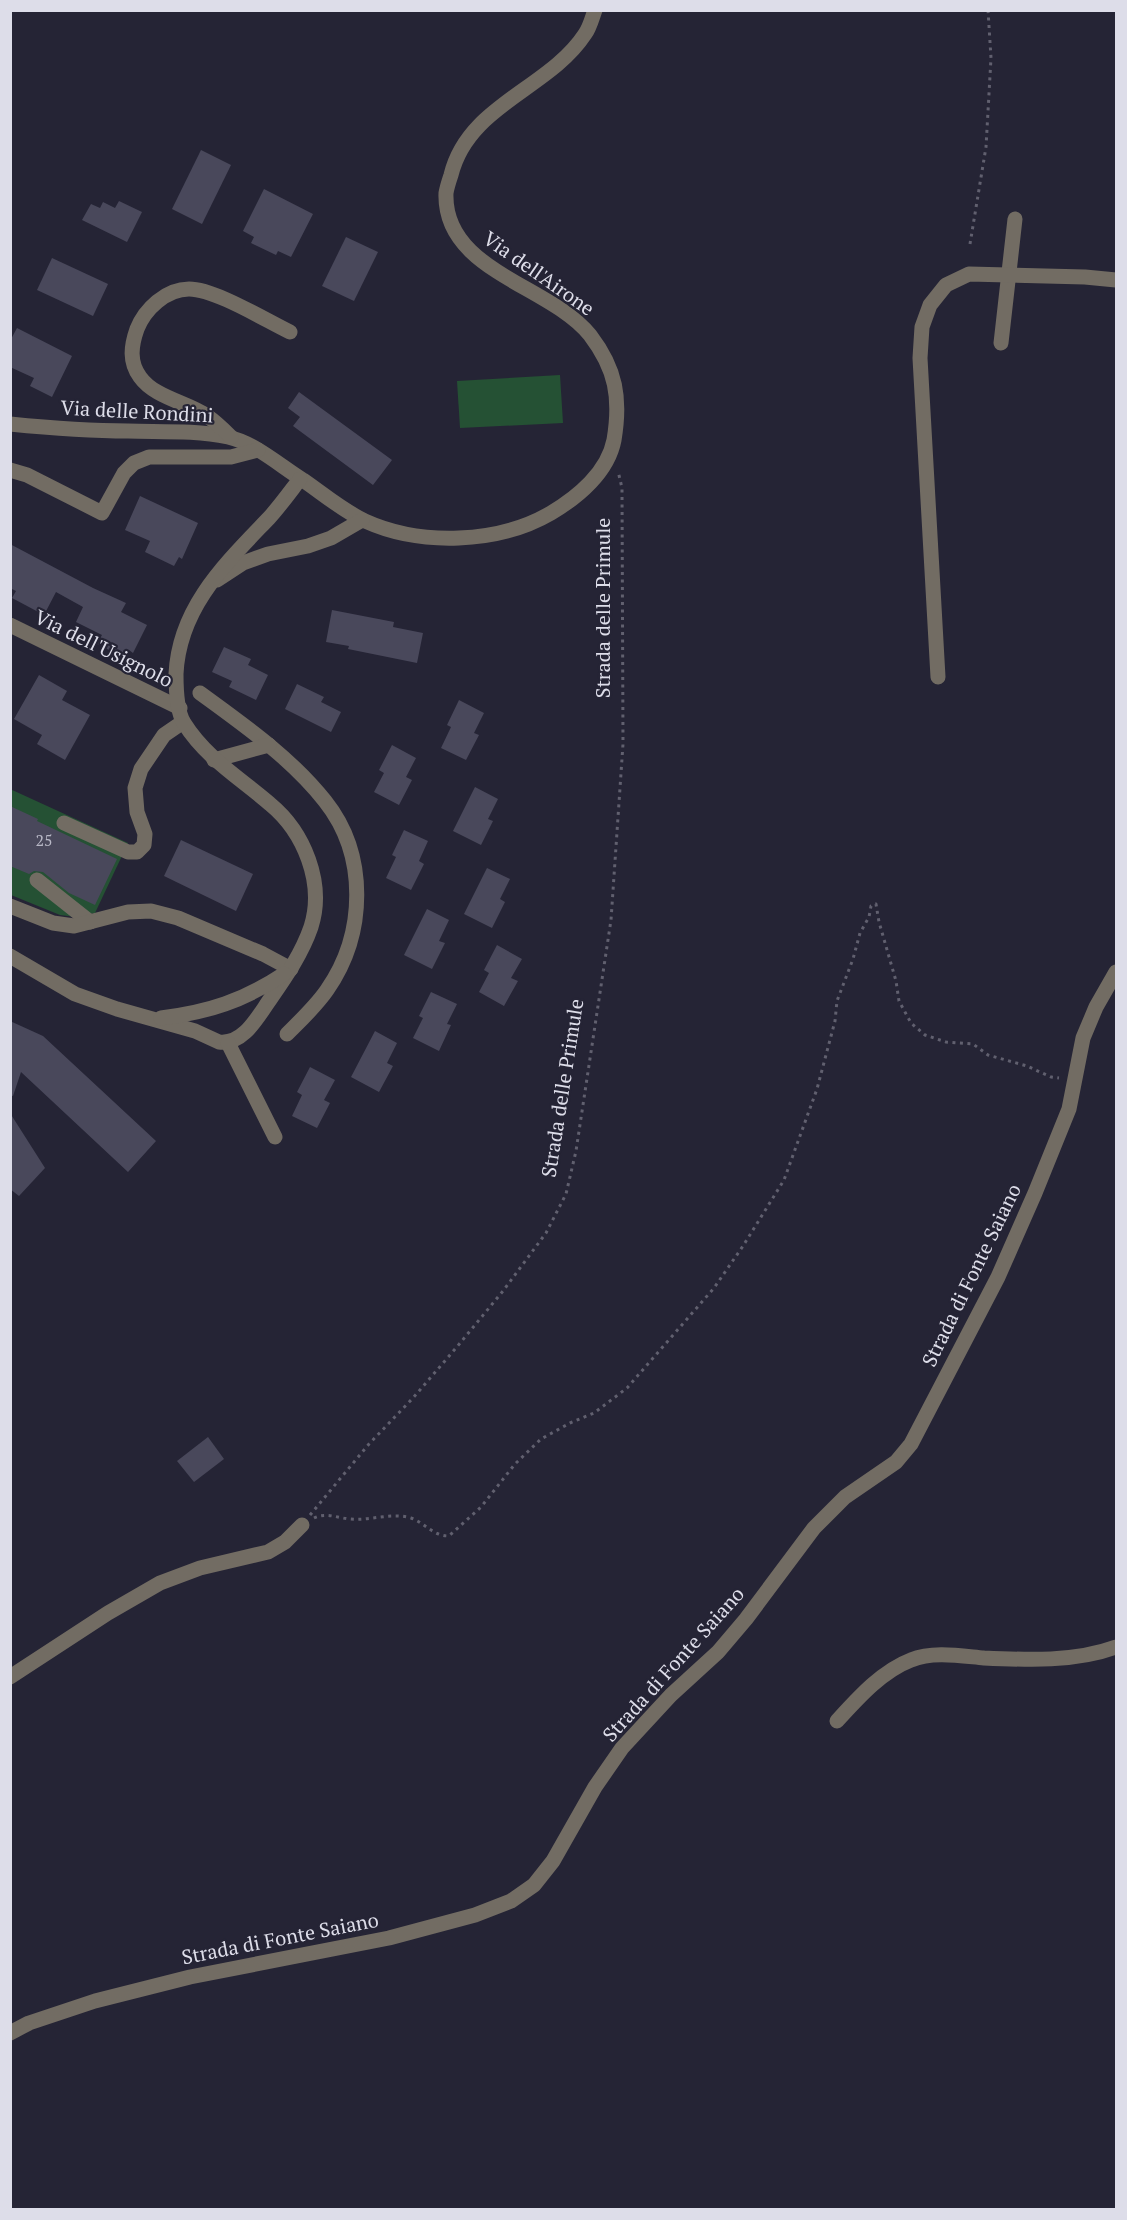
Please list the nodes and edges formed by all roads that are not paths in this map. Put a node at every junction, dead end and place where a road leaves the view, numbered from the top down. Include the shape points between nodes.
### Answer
1 (595, 10) edge
2 (1015, 219) dead end
3 (1009, 274) junction
4 (1116, 280) edge
5 (290, 332) dead end
6 (1001, 343) dead end
7 (10, 424) edge
8 (231, 437) junction
9 (258, 450) junction
10 (10, 470) edge
11 (300, 478) junction
12 (363, 520) junction
13 (207, 587) junction
14 (10, 625) edge
15 (938, 677) dead end
16 (200, 693) dead end
17 (182, 715) junction
18 (269, 745) junction
19 (214, 760) junction
20 (64, 823) dead end
21 (37, 880) dead end
22 (10, 906) edge
23 (90, 922) junction
24 (10, 956) edge
25 (291, 969) junction
26 (1116, 972) edge
27 (155, 1019) junction
28 (288, 1034) dead end
29 (228, 1043) junction
30 (275, 1137) dead end
31 (302, 1525) road end
32 (1116, 1647) edge
33 (10, 1677) edge
34 (837, 1721) dead end
35 (10, 2033) edge

1 - 12 street, Via dell'Airone via 586,33 562,59 480,123 455,158 446,192 449,220 462,243 483,262 559,308 587,332 606,358 616,390 612,449 596,477 571,501 537,521 492,534 442,539 398,533
2 - 3 street
3 - 4 street
3 - 6 street
3 - 15 street via 969,274 946,285 930,305 922,327 920,358
5 - 8 street via 209,292 188,289 167,295 151,307 138,326 131,347 133,364 141,379 207,416
7 - 8 street, Via delle Rondini via 68,430 201,432
8 - 9 street, Via delle Rondini
9 - 10 street via 231,457 149,457 134,463 124,473 102,513
9 - 11 street, Via delle Rondini
11 - 12 street, Via delle Rondini
11 - 13 street
12 - 13 street via 324,541 243,563
13 - 17 street via 182,641 176,674
14 - 17 street, Via dell'Usignolo
16 - 18 street
17 - 19 street
17 - 20 street via 141,769 135,788 137,812 145,834 144,844 137,852 128,852
18 - 19 street
18 - 28 street via 326,802 345,835 357,892 353,935 341,966 328,990
19 - 25 street via 272,806 292,827 306,852 315,902 312,924
21 - 23 street
22 - 23 street via 53,923 74,926
23 - 25 street via 151,911 178,918
24 - 27 street via 75,994
25 - 27 street via 261,990 231,1004 196,1014
25 - 29 street via 252,1026
26 - 35 street, Strada di Fonte Saiano via 1083,1038 1069,1110 998,1277 911,1444 896,1462 845,1497 814,1528 718,1652 622,1748 553,1862 534,1885 475,1915 389,1938 190,1977 95,2001
27 - 29 street
29 - 30 street
31 - 33 street via 268,1552 200,1568 160,1583
32 - 34 street via 1032,1660 938,1655 912,1659 859,1697

